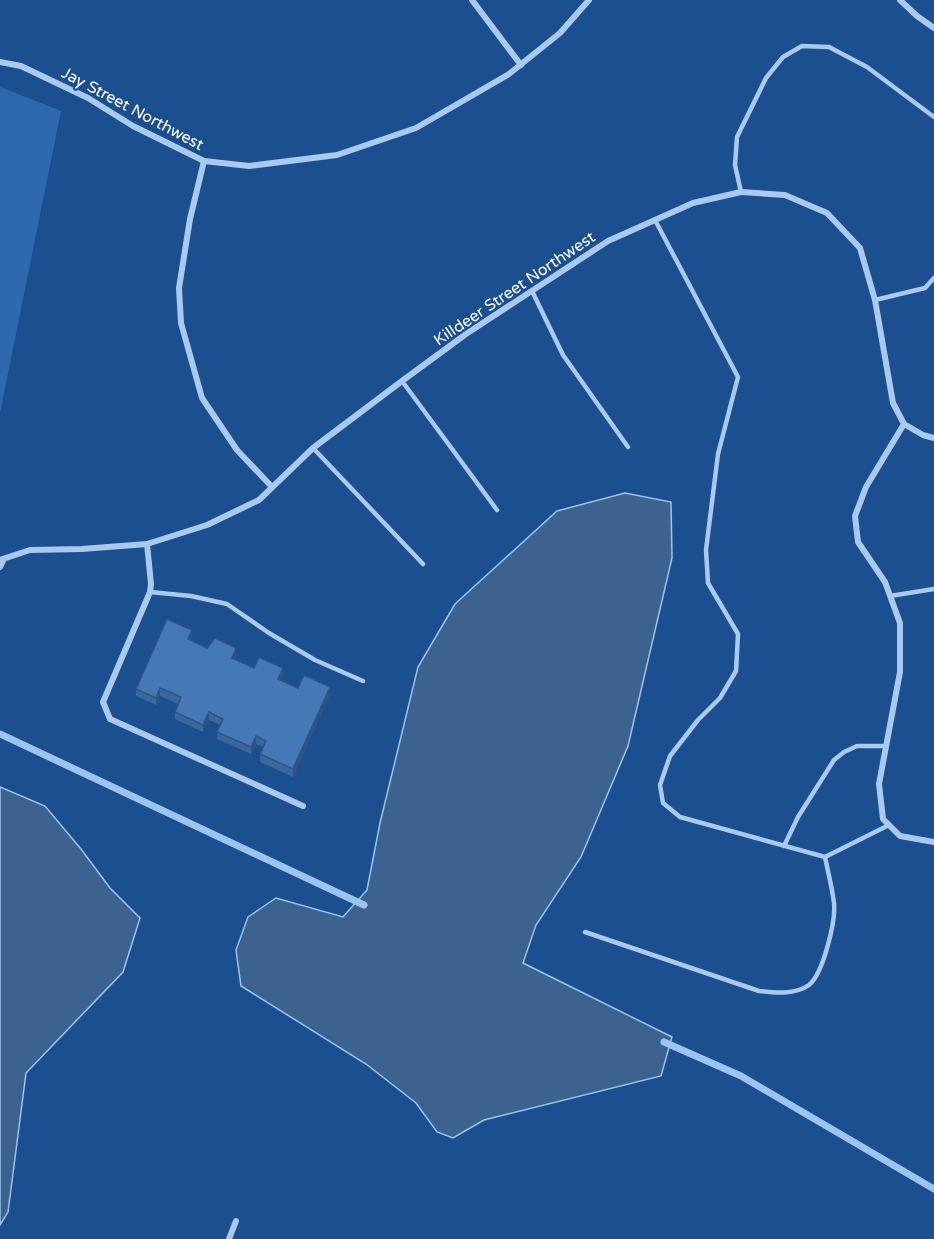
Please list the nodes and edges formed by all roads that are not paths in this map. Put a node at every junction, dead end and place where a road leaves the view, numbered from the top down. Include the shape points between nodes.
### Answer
1 (472, 0) edge
2 (589, 0) edge
3 (900, 0) edge
4 (934, 28) edge
5 (0, 62) edge
6 (521, 65) junction
7 (934, 117) edge
8 (204, 161) junction
9 (741, 192) junction
10 (655, 220) junction
11 (934, 278) edge
12 (532, 291) junction
13 (875, 300) junction
14 (402, 381) junction
15 (904, 424) junction
16 (934, 438) edge
17 (628, 447) dead end
18 (313, 448) junction
19 (272, 487) junction
20 (497, 510) dead end
21 (147, 544) junction
22 (2, 559) edge
23 (423, 564) dead end
24 (0, 567) edge
25 (934, 589) edge
26 (150, 592) junction
27 (890, 596) junction
28 (363, 681) dead end
29 (886, 746) junction
30 (303, 806) dead end
31 (889, 825) junction
32 (934, 842) edge
33 (784, 846) junction
34 (825, 857) junction
35 (585, 932) dead end
36 (236, 1221) dead end
37 (229, 1239) edge

1 - 6 street
2 - 6 street, Jay Street Northwest via 560,33
3 - 4 street
5 - 8 street, Jay Street Northwest via 21,66 88,98 133,126
6 - 8 street, Jay Street Northwest via 416,128 337,155 249,166
7 - 9 lane via 867,67 829,46 802,46 783,57 766,78 737,137 735,165
8 - 19 street via 179,288 181,323 202,398 237,450
9 - 10 street, Killdeer Street Northwest via 693,203
9 - 13 street, Killdeer Street Northwest via 785,195 827,213 860,248
10 - 12 street, Killdeer Street Northwest via 608,241
10 - 33 lane via 738,377 717,454 706,550 708,583 738,634 736,671 720,698 670,756 660,785 663,803 680,816
11 - 13 lane via 925,288
12 - 14 street, Killdeer Street Northwest
12 - 17 lane via 563,355
13 - 15 street, Killdeer Street Northwest via 893,403
14 - 18 street, Killdeer Street Northwest
14 - 20 lane
15 - 16 street
15 - 27 street via 867,487 855,516 858,542
18 - 19 street, Killdeer Street Northwest
18 - 23 lane
19 - 21 street, Killdeer Street Northwest via 259,500 207,525
21 - 22 street, Killdeer Street Northwest via 30,550
21 - 26 street
22 - 24 street
25 - 27 lane
26 - 28 lane via 227,604 315,660
26 - 30 street via 103,702 110,719
27 - 29 street via 900,623 900,672
29 - 31 street via 879,784 883,819
29 - 33 lane via 857,746 834,760
31 - 32 street via 900,836
31 - 34 lane
33 - 34 lane
34 - 35 lane via 834,905 828,946 808,986 783,994 759,991
36 - 37 street

